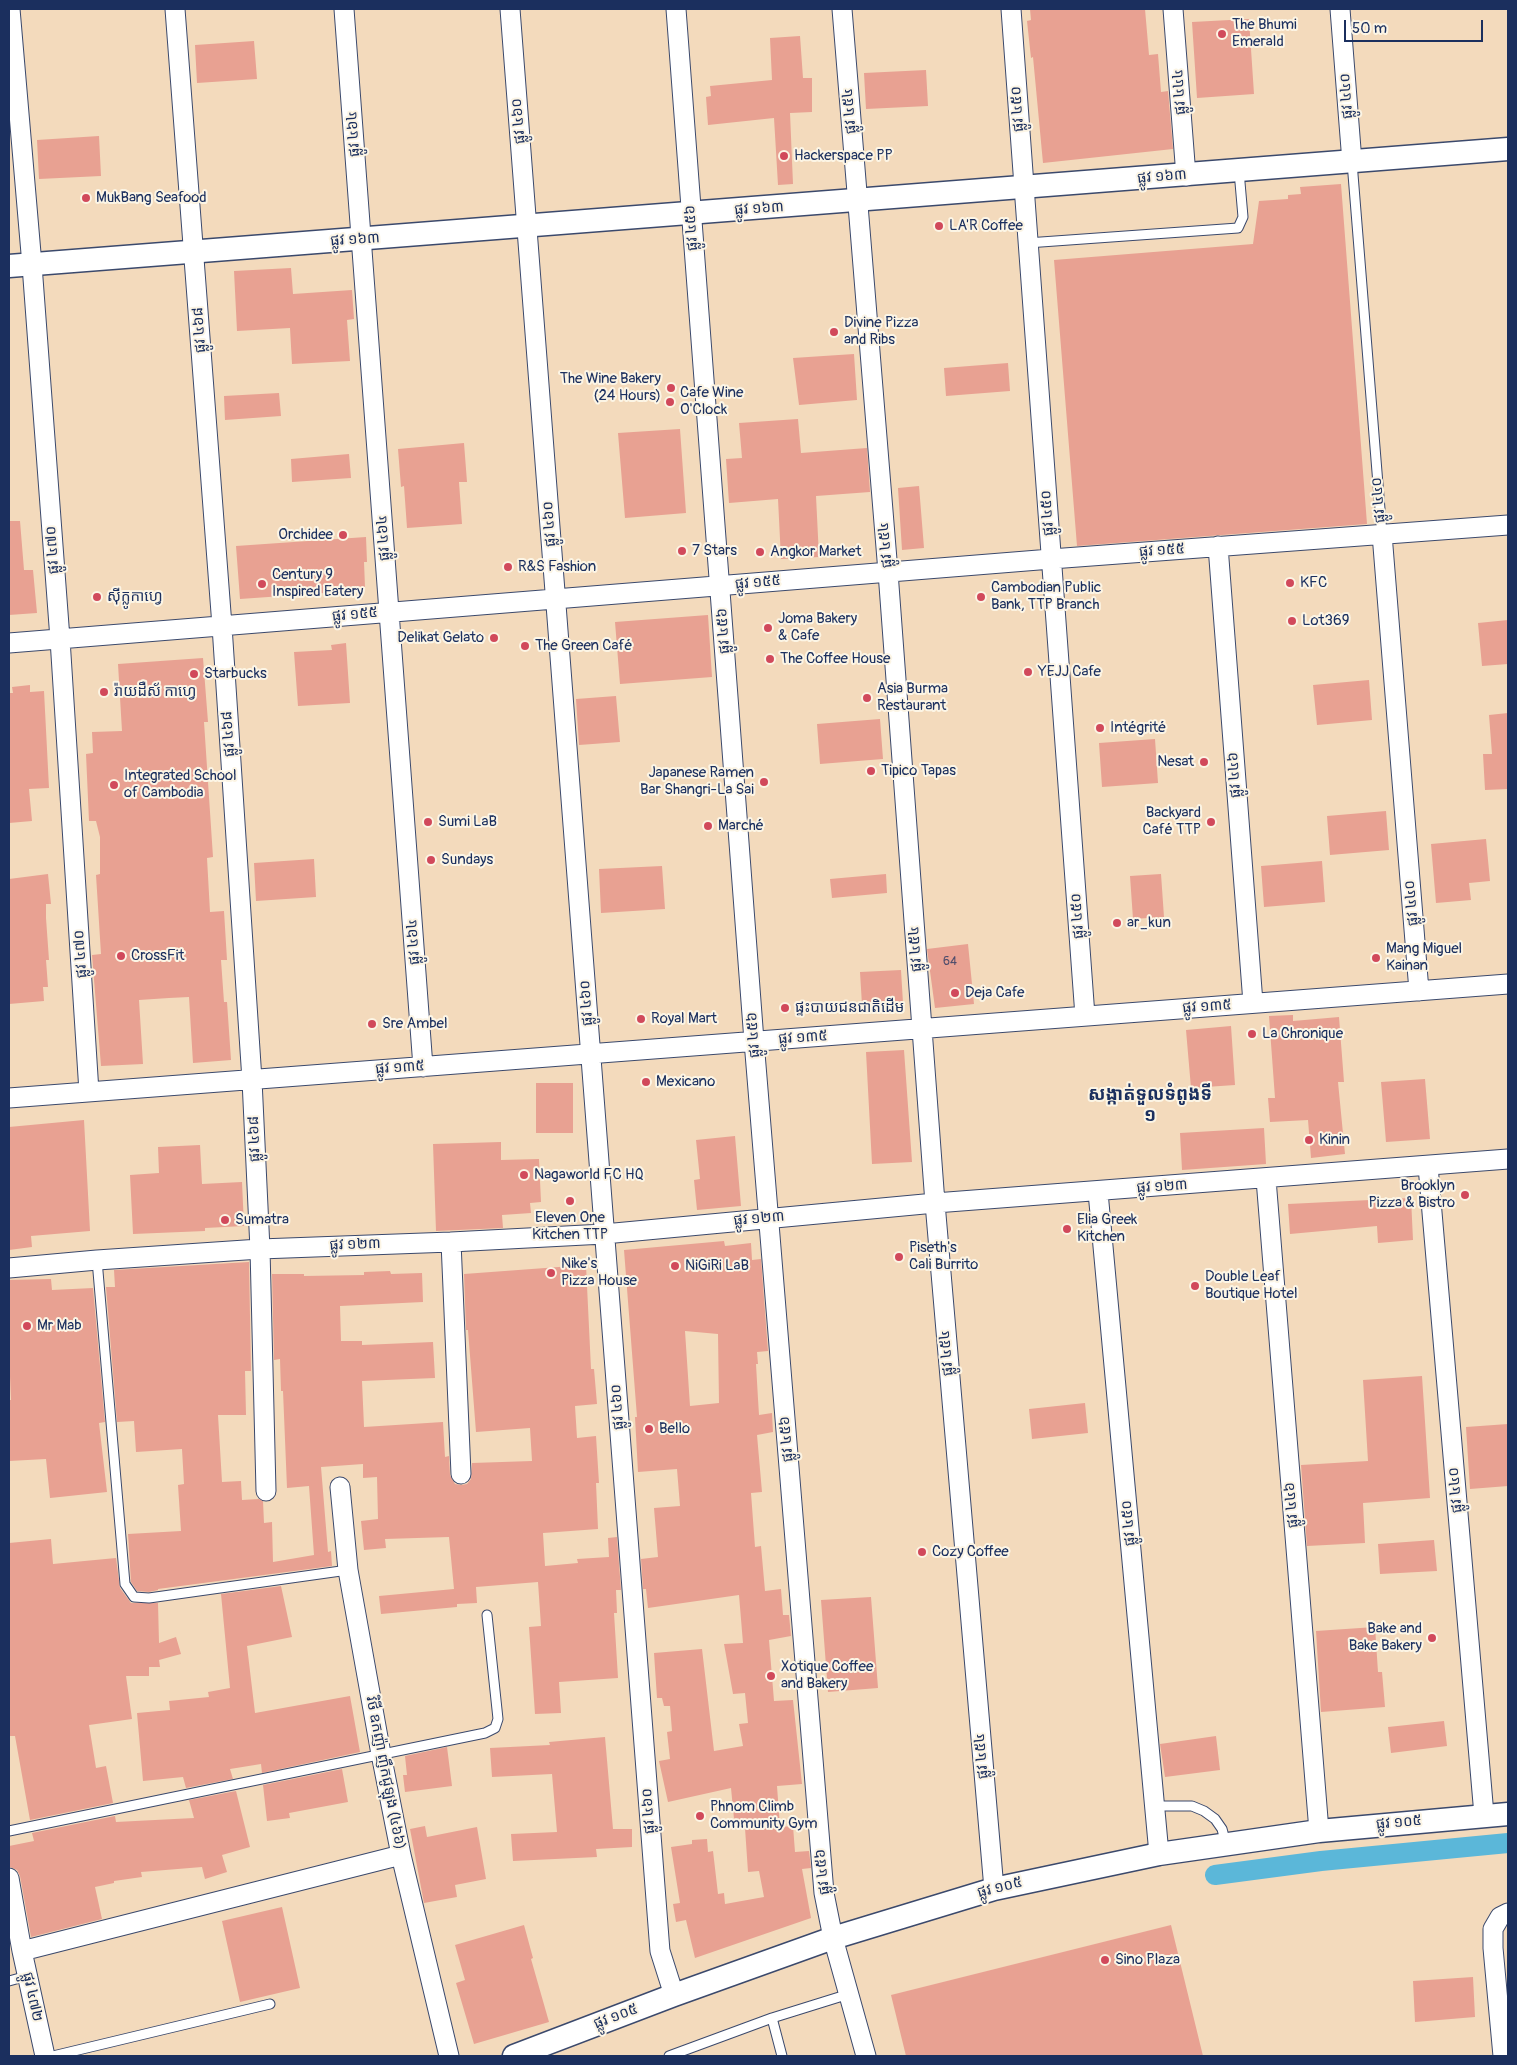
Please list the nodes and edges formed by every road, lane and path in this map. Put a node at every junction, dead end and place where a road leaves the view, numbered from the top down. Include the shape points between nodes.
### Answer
1 (10, 9) edge
2 (175, 9) edge
3 (344, 9) edge
4 (510, 9) edge
5 (676, 9) edge
6 (842, 9) edge
7 (1011, 9) edge
8 (1173, 9) edge
9 (1340, 9) edge
10 (1508, 150) edge
11 (1352, 162) junction
12 (1239, 171) junction
13 (1186, 176) junction
14 (1024, 188) junction
15 (857, 201) junction
16 (690, 214) junction
17 (528, 226) junction
18 (362, 239) junction
19 (1028, 243) junction
20 (194, 252) junction
21 (32, 265) junction
22 (9, 266) edge
23 (1508, 525) edge
24 (1382, 534) junction
25 (1218, 546) junction
26 (1051, 559) junction
27 (888, 572) junction
28 (720, 586) junction
29 (556, 599) junction
30 (389, 612) junction
31 (222, 626) junction
32 (60, 639) junction
33 (9, 643) edge
34 (1508, 984) edge
35 (1419, 991) junction
36 (1253, 1003) junction
37 (1086, 1016) junction
38 (922, 1028) junction
39 (754, 1042) junction
40 (591, 1054) junction
41 (423, 1067) junction
42 (252, 1080) junction
43 (90, 1092) junction
44 (9, 1098) edge
45 (1508, 1159) edge
46 (1428, 1166) junction
47 (1266, 1179) junction
48 (1098, 1192) junction
49 (935, 1203) junction
50 (769, 1217) junction
51 (604, 1234) junction
52 (451, 1242) junction
53 (260, 1248) junction
54 (97, 1260) junction
55 (9, 1268) edge
56 (461, 1474) dead end
57 (340, 1487) dead end
58 (266, 1491) dead end
59 (348, 1570) junction
60 (487, 1615) dead end
61 (380, 1754) junction
62 (1155, 1806) junction
63 (1508, 1814) edge
64 (1484, 1816) junction
65 (9, 1831) edge
66 (1319, 1831) junction
67 (1226, 1844) junction
68 (1159, 1854) junction
69 (401, 1855) junction
70 (9, 1878) edge
71 (994, 1889) junction
72 (1508, 1913) edge
73 (836, 1946) junction
74 (22, 1951) junction
75 (27, 1976) junction
76 (9, 1981) edge
77 (848, 1988) junction
78 (674, 1995) junction
79 (270, 2004) dead end
80 (772, 2018) junction
81 (45, 2056) edge
82 (53, 2056) edge
83 (449, 2056) edge
84 (514, 2056) edge
85 (669, 2056) edge
86 (782, 2056) edge
87 (866, 2056) edge
88 (1503, 2056) edge

1 - 21 street, ផ្លូវ ៤៧០
2 - 20 street, ផ្លូវ ៤៦៨
3 - 18 street, ផ្លូវ ៤៦៤
4 - 17 street, ផ្លូវ ៤៦០
5 - 16 street, ផ្លូវ ៤៥៦
6 - 15 street, ផ្លូវ ៤៥៤
7 - 14 street, ផ្លូវ ៤៥០
8 - 13 street, ផ្លូវ ៤៤៤
9 - 11 street, ផ្លូវ ៤៤០
10 - 11 street, ផ្លូវ ១៦៣
11 - 12 street, ផ្លូវ ១៦៣
11 - 24 lane, ផ្លូវ ៤៤០
12 - 13 street, ផ្លូវ ១៦៣
12 - 19 lane via 1243,217 1238,228
13 - 14 street, ផ្លូវ ១៦៣
14 - 15 street, ផ្លូវ ១៦៣
14 - 19 street, ផ្លូវ ៤៥០
15 - 16 street, ផ្លូវ ១៦៣
15 - 27 street, ផ្លូវ ៤៥៤
16 - 17 street, ផ្លូវ ១៦៣
16 - 28 street, ផ្លូវ ៤៥៦
17 - 18 street, ផ្លូវ ១៦៣
17 - 29 street, ផ្លូវ ៤៦០
18 - 20 street, ផ្លូវ ១៦៣
18 - 30 street, ផ្លូវ ៤៦៤
19 - 26 street, ផ្លូវ ៤៥០
20 - 21 street, ផ្លូវ ១៦៣
20 - 31 street, ផ្លូវ ៤៦៨
21 - 22 street, ផ្លូវ ១៦៣
21 - 32 street, ផ្លូវ ៤៧០
23 - 24 street, ផ្លូវ ១៥៥
24 - 25 street, ផ្លូវ ១៥៥
24 - 35 street, ផ្លូវ ៤៤០
25 - 26 street, ផ្លូវ ១៥៥
25 - 36 street, ផ្លូវ ៤៤៦
26 - 27 street, ផ្លូវ ១៥៥
26 - 37 street, ផ្លូវ ៤៥០
27 - 28 street, ផ្លូវ ១៥៥
27 - 38 street, ផ្លូវ ៤៥៤
28 - 29 street, ផ្លូវ ១៥៥
28 - 39 street, ផ្លូវ ៤៥៦
29 - 30 street, ផ្លូវ ១៥៥
29 - 40 street, ផ្លូវ ៤៦០
30 - 31 street, ផ្លូវ ១៥៥
30 - 41 street, ផ្លូវ ៤៦៤
31 - 32 street, ផ្លូវ ១៥៥
31 - 42 street, ផ្លូវ ៤៦៨
32 - 33 street, ផ្លូវ ១៥៥
32 - 43 street, ផ្លូវ ៤៧០
34 - 35 street, ផ្លូវ ១៣៥
35 - 36 street, ផ្លូវ ១៣៥
36 - 37 street, ផ្លូវ ១៣៥
37 - 38 street, ផ្លូវ ១៣៥
38 - 39 street, ផ្លូវ ១៣៥
38 - 49 street, ផ្លូវ ៤៥៤
39 - 40 street, ផ្លូវ ១៣៥
39 - 50 street, ផ្លូវ ៤៥៦
40 - 41 street, ផ្លូវ ១៣៥
40 - 51 street, ផ្លូវ ៤៦០
41 - 42 street, ផ្លូវ ១៣៥
42 - 43 street, ផ្លូវ ១៣៥
42 - 53 street, ផ្លូវ ៤៦៨
43 - 44 street, ផ្លូវ ១៣៥
45 - 46 street, ផ្លូវ ១២៣
46 - 47 street, ផ្លូវ ១២៣
46 - 64 street, ផ្លូវ ៤៤០
47 - 48 street, ផ្លូវ ១២៣
47 - 66 street, ផ្លូវ ៤៤៦
48 - 49 street, ផ្លូវ ១២៣
48 - 62 street, ផ្លូវ ៤៥០
49 - 50 street, ផ្លូវ ១២៣
49 - 71 street, ផ្លូវ ៤៥៤
50 - 51 street, ផ្លូវ ១២៣
50 - 73 street, ផ្លូវ ៤៥៦ via 824,1893
51 - 52 street, ផ្លូវ ១២៣
51 - 78 street, ផ្លូវ ៤៦០ via 660,1951
52 - 53 street, ផ្លូវ ១២៣
52 - 56 street
53 - 54 street, ផ្លូវ ១២៣
53 - 58 street, ផ្លូវ ៤៦៨
54 - 55 street, ផ្លូវ ១២៣
54 - 59 lane via 125,1584 134,1597 150,1598
57 - 59 street, វិថី ឧកញ៉ា ញឹកជូឡុង (៤៦៦)
59 - 61 street, វិថី ឧកញ៉ា ញឹកជូឡុង (៤៦៦)
60 - 61 lane via 498,1719 495,1728 485,1733
61 - 65 lane
61 - 69 street, វិថី ឧកញ៉ា ញឹកជូឡុង (៤៦៦)
62 - 67 lane via 1192,1806 1204,1811 1222,1829
62 - 68 street, ផ្លូវ ៤៥០
63 - 64 street, ផ្លូវ ១០៥
64 - 66 street, ផ្លូវ ១០៥
66 - 67 street, ផ្លូវ ១០៥
67 - 68 street, ផ្លូវ ១០៥
68 - 71 street, ផ្លូវ ១០៥
69 - 74 street
69 - 83 street, វិថី ឧកញ៉ា ញឹកជូឡុង (៤៦៦)
70 - 74 street, ផ្លូវ ៤៧២
71 - 73 street, ផ្លូវ ១០៥
72 - 88 street via 1500,1917 1493,1929
73 - 77 street, ផ្លូវ ៤៥៦
73 - 78 street, ផ្លូវ ១០៥
74 - 75 street, ផ្លូវ ៤៧២
75 - 76 lane
75 - 81 street, ផ្លូវ ៤៧២
77 - 80 lane
77 - 87 street, ផ្លូវ ៤៥៦
78 - 84 street, ផ្លូវ ១០៥
79 - 82 lane
80 - 85 lane
80 - 86 lane

